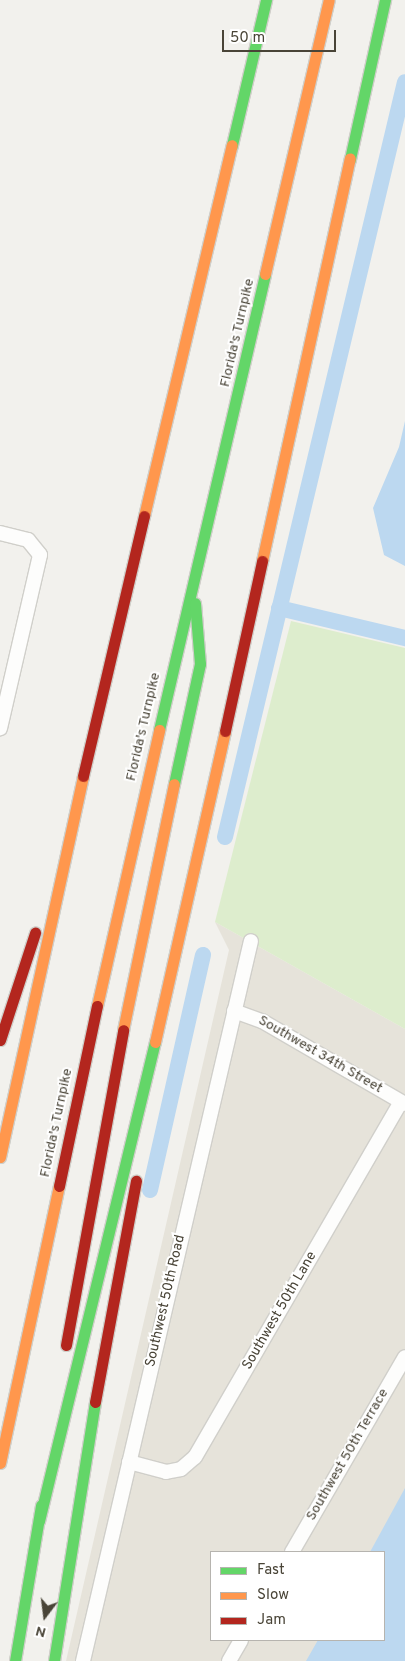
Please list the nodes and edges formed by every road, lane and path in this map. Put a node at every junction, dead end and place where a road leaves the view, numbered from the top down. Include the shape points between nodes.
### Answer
1 (266, 0) edge
2 (329, 0) edge
3 (385, 0) edge
4 (0, 533) edge
5 (193, 578) junction
6 (0, 728) edge
7 (77, 802) junction
8 (250, 941) dead end
9 (176, 952) junction
10 (234, 1011) junction
11 (0, 1040) edge
12 (403, 1103) edge
13 (0, 1157) edge
14 (405, 1357) edge
15 (129, 1462) junction
16 (0, 1463) edge
17 (39, 1521) junction
18 (293, 1551) edge
19 (240, 1641) edge
20 (14, 1661) edge
21 (54, 1661) edge
22 (83, 1661) edge
23 (229, 1661) edge

1 - 7 highway
2 - 5 highway, Florida's Turnpike
3 - 9 highway
4 - 6 street via 28,540 40,555
5 - 16 highway, Florida's Turnpike via 120,897
5 - 17 highway via 200,664 135,964 63,1364
7 - 11 highway
7 - 13 highway
8 - 10 street, Southwest 50th Road
9 - 17 highway
9 - 21 highway via 101,1364
10 - 12 street, Southwest 34th Street via 262,1021
10 - 15 street, Southwest 50th Road
12 - 15 street, Southwest 50th Lane via 195,1457 181,1469 166,1472
14 - 18 street, Southwest 50th Terrace
15 - 22 street, Southwest 50th Road
17 - 20 highway
19 - 23 street

